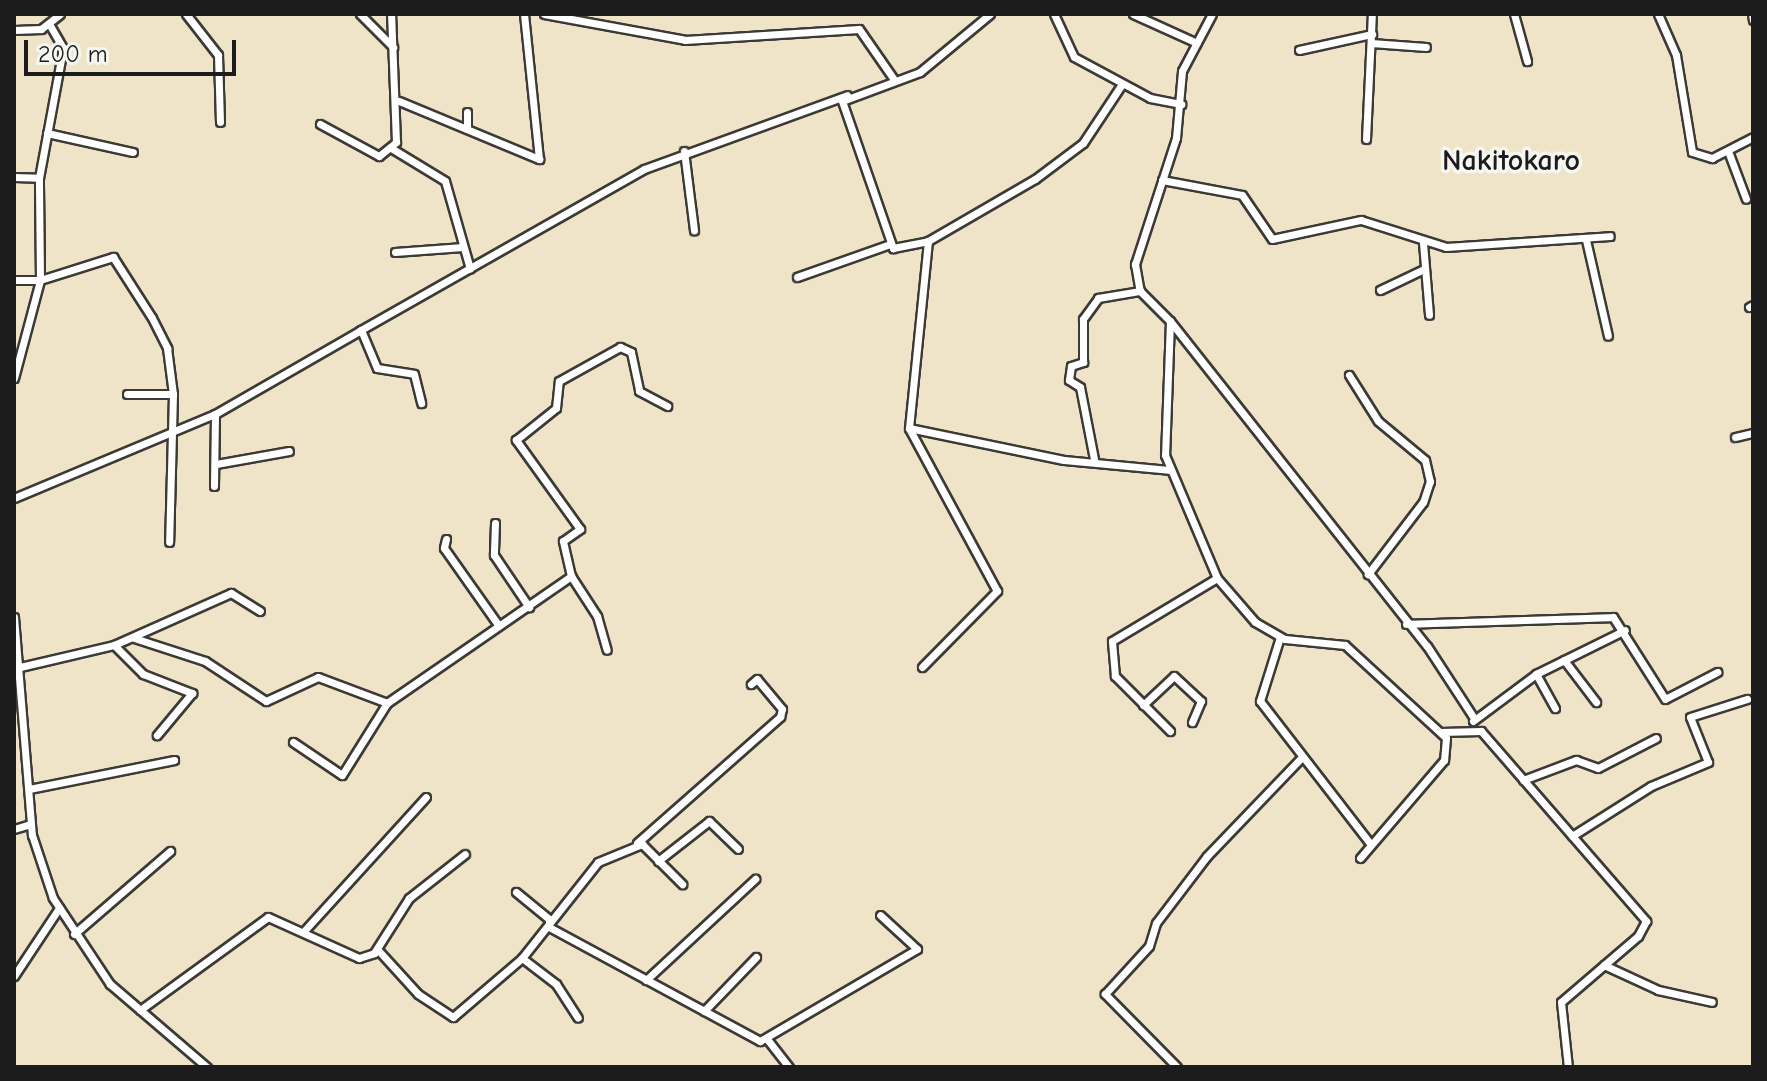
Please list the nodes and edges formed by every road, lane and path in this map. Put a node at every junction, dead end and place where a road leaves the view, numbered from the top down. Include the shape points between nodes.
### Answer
1 (60, 14) edge
2 (186, 14) edge
3 (360, 14) edge
4 (391, 14) edge
5 (524, 14) edge
6 (544, 14) edge
7 (990, 14) edge
8 (1054, 14) edge
9 (1133, 14) edge
10 (1212, 14) edge
11 (1372, 14) edge
12 (1514, 14) edge
13 (1658, 14) edge
14 (1752, 14) edge
15 (1753, 20) edge
16 (49, 24) junction
17 (14, 30) edge
18 (1371, 38) junction
19 (1197, 43) junction
20 (393, 47) junction
21 (1426, 47) dead end
22 (1299, 50) dead end
23 (1527, 61) dead end
24 (895, 81) junction
25 (1122, 84) junction
26 (872, 89) junction
27 (399, 101) junction
28 (1181, 104) junction
29 (467, 112) dead end
30 (220, 122) dead end
31 (320, 124) dead end
32 (467, 126) junction
33 (47, 133) junction
34 (1753, 137) edge
35 (1366, 139) dead end
36 (391, 148) junction
37 (684, 151) junction
38 (1728, 151) junction
39 (133, 152) dead end
40 (14, 177) edge
41 (39, 178) junction
42 (1162, 180) junction
43 (1746, 199) dead end
44 (694, 230) dead end
45 (1610, 236) dead end
46 (1586, 240) junction
47 (928, 241) junction
48 (1423, 243) junction
49 (890, 244) junction
50 (463, 247) junction
51 (395, 252) dead end
52 (470, 269) junction
53 (1424, 269) junction
54 (797, 277) dead end
55 (14, 280) edge
56 (40, 280) junction
57 (1380, 290) dead end
58 (1140, 291) junction
59 (1429, 315) dead end
60 (1170, 321) junction
61 (359, 331) junction
62 (1608, 336) dead end
63 (1349, 375) dead end
64 (14, 378) edge
65 (127, 394) dead end
66 (173, 394) junction
67 (421, 403) dead end
68 (667, 406) dead end
69 (215, 414) junction
70 (909, 428) junction
71 (175, 432) junction
72 (1753, 433) edge
73 (1735, 437) dead end
74 (289, 451) dead end
75 (1094, 459) junction
76 (216, 464) junction
77 (1169, 470) junction
78 (214, 486) dead end
79 (14, 498) edge
80 (495, 523) dead end
81 (446, 539) dead end
82 (169, 542) dead end
83 (1368, 574) junction
84 (571, 576) junction
85 (1217, 578) junction
86 (529, 607) junction
87 (260, 611) dead end
88 (14, 617) edge
89 (1406, 624) junction
90 (499, 626) junction
91 (1625, 630) junction
92 (1280, 637) junction
93 (134, 638) junction
94 (16, 642) edge
95 (114, 645) junction
96 (607, 650) dead end
97 (1564, 660) junction
98 (20, 667) junction
99 (922, 667) dead end
100 (1717, 672) dead end
101 (1536, 674) junction
102 (751, 684) dead end
103 (1747, 699) dead end
104 (1596, 702) dead end
105 (387, 703) junction
106 (1143, 705) junction
107 (1555, 708) dead end
108 (1474, 718) junction
109 (1192, 722) dead end
110 (1470, 727) junction
111 (1170, 731) dead end
112 (1441, 732) junction
113 (157, 735) dead end
114 (1656, 738) dead end
115 (293, 742) dead end
116 (1302, 757) junction
117 (174, 760) dead end
118 (1523, 780) junction
119 (29, 789) junction
120 (426, 797) dead end
121 (30, 824) junction
122 (14, 829) edge
123 (1572, 836) junction
124 (1369, 842) junction
125 (637, 843) junction
126 (738, 849) dead end
127 (170, 851) dead end
128 (465, 854) dead end
129 (1360, 858) dead end
130 (658, 861) junction
131 (755, 879) dead end
132 (682, 884) dead end
133 (516, 892) dead end
134 (59, 908) junction
135 (880, 915) dead end
136 (549, 927) junction
137 (304, 931) junction
138 (74, 934) junction
139 (378, 950) junction
140 (756, 957) dead end
141 (522, 958) junction
142 (1604, 965) junction
143 (14, 976) edge
144 (646, 980) junction
145 (1712, 1002) dead end
146 (140, 1010) junction
147 (704, 1011) junction
148 (578, 1018) dead end
149 (767, 1039) junction
150 (207, 1067) edge
151 (789, 1067) edge
152 (1177, 1067) edge
153 (1568, 1067) edge

1 - 16 street
2 - 30 street via 218,55
3 - 20 street
4 - 20 street
5 - 32 street via 539,159
6 - 24 street via 685,40 859,29
7 - 24 street via 931,64
8 - 25 street via 1074,57
9 - 19 street
10 - 19 street
11 - 18 street
12 - 23 street
13 - 38 street via 1676,55 1692,152 1712,158
14 - 15 street
16 - 17 street
16 - 33 street via 63,48
18 - 21 street
18 - 22 street
18 - 35 street
19 - 28 street via 1182,71
20 - 27 street
24 - 26 street
25 - 28 street
25 - 47 street via 1072,152
26 - 37 street
26 - 49 street via 844,98 842,110 878,192
27 - 32 street
27 - 36 street
28 - 42 street
29 - 32 street
31 - 36 street via 374,155
33 - 39 street
33 - 41 street
34 - 38 street
36 - 50 street via 445,181
37 - 44 street
37 - 52 street
38 - 43 street
40 - 41 street
41 - 56 street
42 - 48 street via 1242,195 1272,239 1361,220
42 - 58 street via 1135,264
45 - 46 street
46 - 48 street
46 - 62 street
47 - 49 street via 900,249
47 - 70 street
48 - 53 street
49 - 54 street
50 - 51 street
50 - 52 street
52 - 61 street
53 - 57 street
53 - 59 street
55 - 56 street
56 - 64 street
56 - 66 street via 113,257 161,334
58 - 60 street
58 - 75 street via 1098,298 1083,319 1083,362 1071,366 1069,380 1080,387
60 - 77 street via 1163,438
60 - 83 street
61 - 67 street via 377,368 414,374
61 - 69 street
63 - 83 street via 1378,421 1425,460 1430,481 1423,502
65 - 66 street
66 - 71 street
68 - 84 street via 639,391 631,352 620,347 559,381 556,408 516,440 580,529 563,541
69 - 71 street
69 - 76 street
70 - 75 street via 1064,460
70 - 99 street via 997,591
71 - 79 street
71 - 82 street
72 - 73 street
74 - 76 street
75 - 77 street
76 - 78 street
77 - 85 street
80 - 86 street via 494,555
81 - 90 street via 444,548
83 - 89 street
84 - 86 street
84 - 96 street via 597,616
85 - 92 street via 1255,622
85 - 106 street via 1112,641 1115,676
86 - 90 street
87 - 93 street via 231,593
88 - 94 street
89 - 91 street via 1613,617
89 - 108 street
90 - 105 street
91 - 97 street
91 - 100 street via 1665,699
92 - 112 street via 1345,645
92 - 116 street via 1260,701
93 - 95 street
93 - 105 street via 205,661 266,701 318,677
94 - 98 street
95 - 98 street
95 - 113 street via 143,674 192,693
97 - 101 street
97 - 104 street
98 - 119 street
101 - 107 street
101 - 108 street
102 - 125 street via 757,679 774,699 780,717
103 - 123 street via 1690,717 1708,762 1651,786
105 - 115 street via 342,775
106 - 109 street via 1174,676 1201,701
106 - 111 street
108 - 110 street
110 - 112 street
110 - 118 street
112 - 124 street via 1444,760
114 - 118 street via 1598,768 1576,760
116 - 124 street
116 - 152 street via 1207,856 1156,923 1149,946 1105,994
117 - 119 street
118 - 123 street
119 - 121 street
120 - 137 street
121 - 122 street
121 - 134 street
123 - 142 street via 1646,921
124 - 129 street
125 - 130 street
125 - 136 street via 591,867
126 - 130 street via 709,821
127 - 138 street
128 - 139 street via 403,904
130 - 132 street
131 - 144 street
133 - 136 street via 549,919
134 - 138 street
134 - 143 street
135 - 149 street via 917,949
136 - 141 street
136 - 144 street
137 - 139 street via 359,958
137 - 146 street via 274,916 257,921
138 - 146 street
139 - 141 street via 450,1017
140 - 147 street
141 - 148 street via 556,984
142 - 145 street via 1658,990
142 - 153 street via 1559,1008
144 - 147 street
146 - 150 street
147 - 149 street
149 - 151 street

